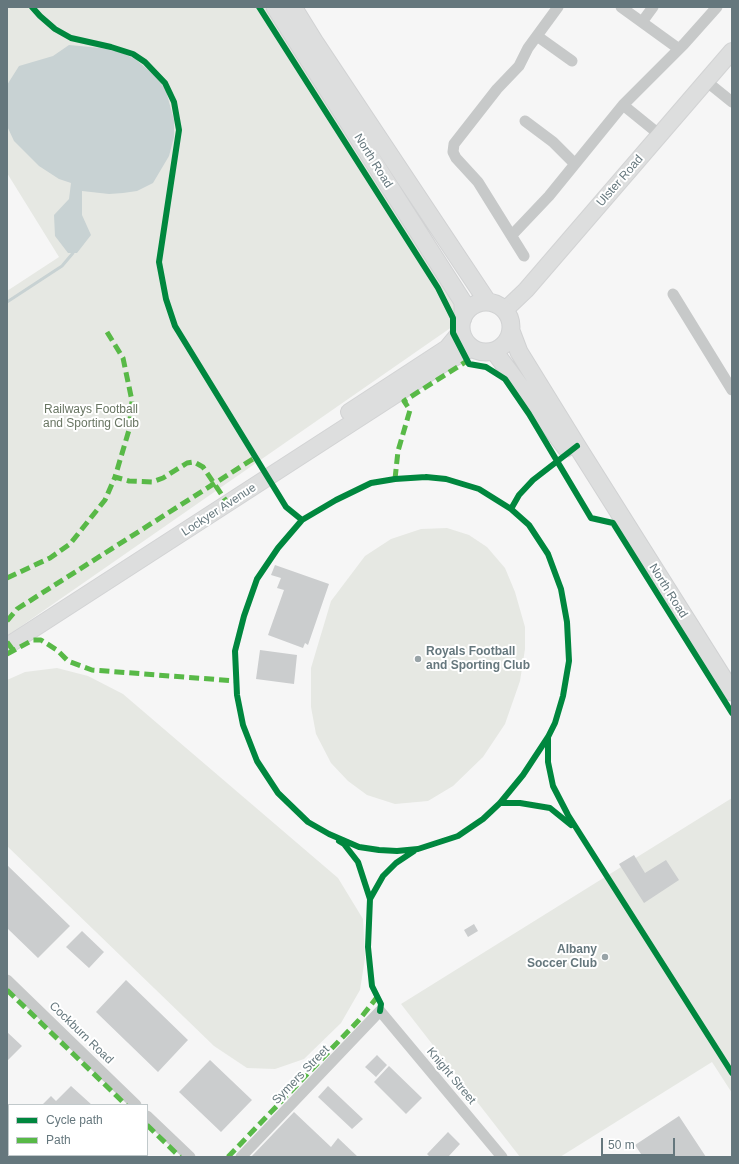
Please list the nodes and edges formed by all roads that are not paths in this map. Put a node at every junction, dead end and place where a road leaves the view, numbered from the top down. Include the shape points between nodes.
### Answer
1 (275, 7) edge
2 (293, 7) edge
3 (558, 7) edge
4 (621, 7) edge
5 (653, 7) edge
6 (716, 7) edge
7 (642, 22) junction
8 (537, 36) junction
9 (679, 49) junction
10 (732, 51) edge
11 (572, 61) dead end
12 (706, 81) junction
13 (732, 102) edge
14 (623, 105) junction
15 (525, 121) dead end
16 (660, 135) junction
17 (575, 164) junction
18 (512, 235) junction
19 (524, 256) dead end
20 (673, 294) dead end
21 (487, 302) junction
22 (505, 310) junction
23 (462, 325) junction
24 (511, 331) junction
25 (472, 348) junction
26 (494, 351) junction
27 (732, 390) edge
28 (604, 490) junction
29 (7, 634) edge
30 (7, 646) edge
31 (732, 692) edge
32 (7, 980) edge
33 (380, 1011) joint
34 (135, 1104) edge
35 (148, 1117) edge
36 (190, 1157) edge
37 (241, 1157) edge
38 (502, 1157) edge

1 - 23 main road, North Road via 463,302
2 - 21 main road, North Road
3 - 8 street
4 - 7 street
5 - 7 street
6 - 9 street
7 - 9 street
8 - 11 street
8 - 18 street via 519,66 454,144 453,152 460,163 478,182
9 - 14 street
10 - 12 main road, Ulster Road
12 - 13 street
12 - 16 main road, Ulster Road
14 - 16 street
14 - 17 street
15 - 17 street via 553,142
16 - 22 main road, Ulster Road via 526,290
17 - 18 street
18 - 19 street
20 - 27 street
21 - 22 main road via 497,304
21 - 23 main road via 475,304 470,308
22 - 24 main road via 511,320
23 - 25 main road via 467,343
23 - 29 main road, Lockyer Avenue via 446,348 404,377
24 - 26 main road via 505,344
24 - 28 main road, North Road via 519,352
25 - 26 main road via 486,352
25 - 30 main road, Lockyer Avenue
26 - 28 main road, North Road via 576,461
28 - 31 main road, North Road
32 - 34 street, Cockburn Road
33 - 37 street, Symers Street
33 - 38 street, Knight Street
35 - 36 street

